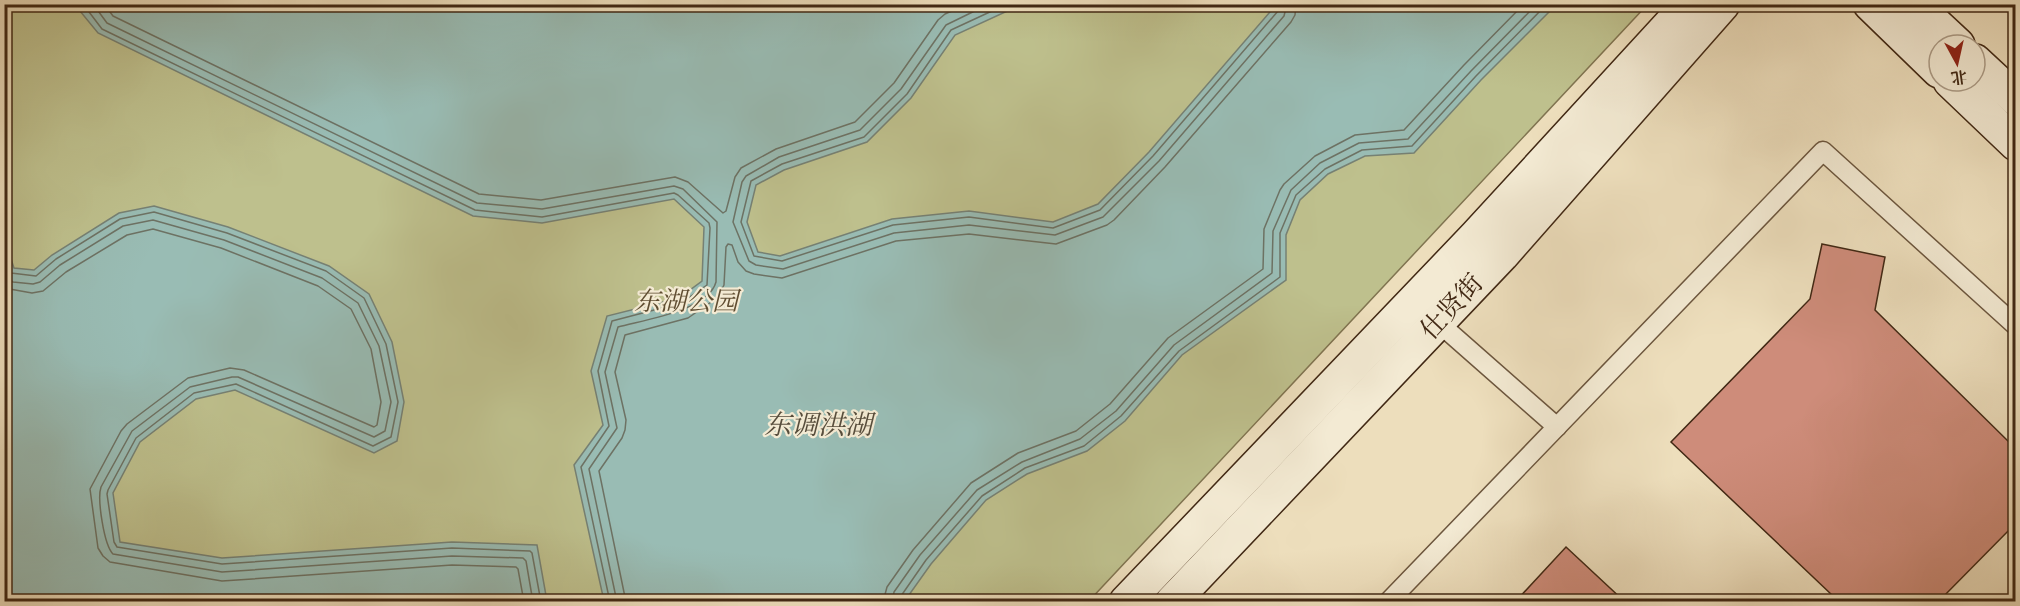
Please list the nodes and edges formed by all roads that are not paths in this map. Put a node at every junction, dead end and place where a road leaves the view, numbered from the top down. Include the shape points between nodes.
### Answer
1 (1689, 4) edge
2 (1723, 4) edge
3 (1869, 4) edge
4 (1914, 4) edge
5 (1945, 33) edge
6 (1927, 60) edge
7 (1987, 72) edge
8 (1963, 93) edge
9 (2016, 99) edge
10 (2016, 144) edge
11 (1413, 300) junction
12 (1439, 323) junction
13 (2016, 326) edge
14 (1557, 427) junction
15 (1126, 602) edge
16 (1172, 602) edge
17 (1388, 602) edge

1 - 11 street
2 - 12 street, 仕贤街
3 - 6 street
4 - 5 street
7 - 9 street
8 - 10 street
11 - 12 lane
11 - 15 street
12 - 14 lane
12 - 16 street, 仕贤街
13 - 14 lane via 1823,151
14 - 17 lane

